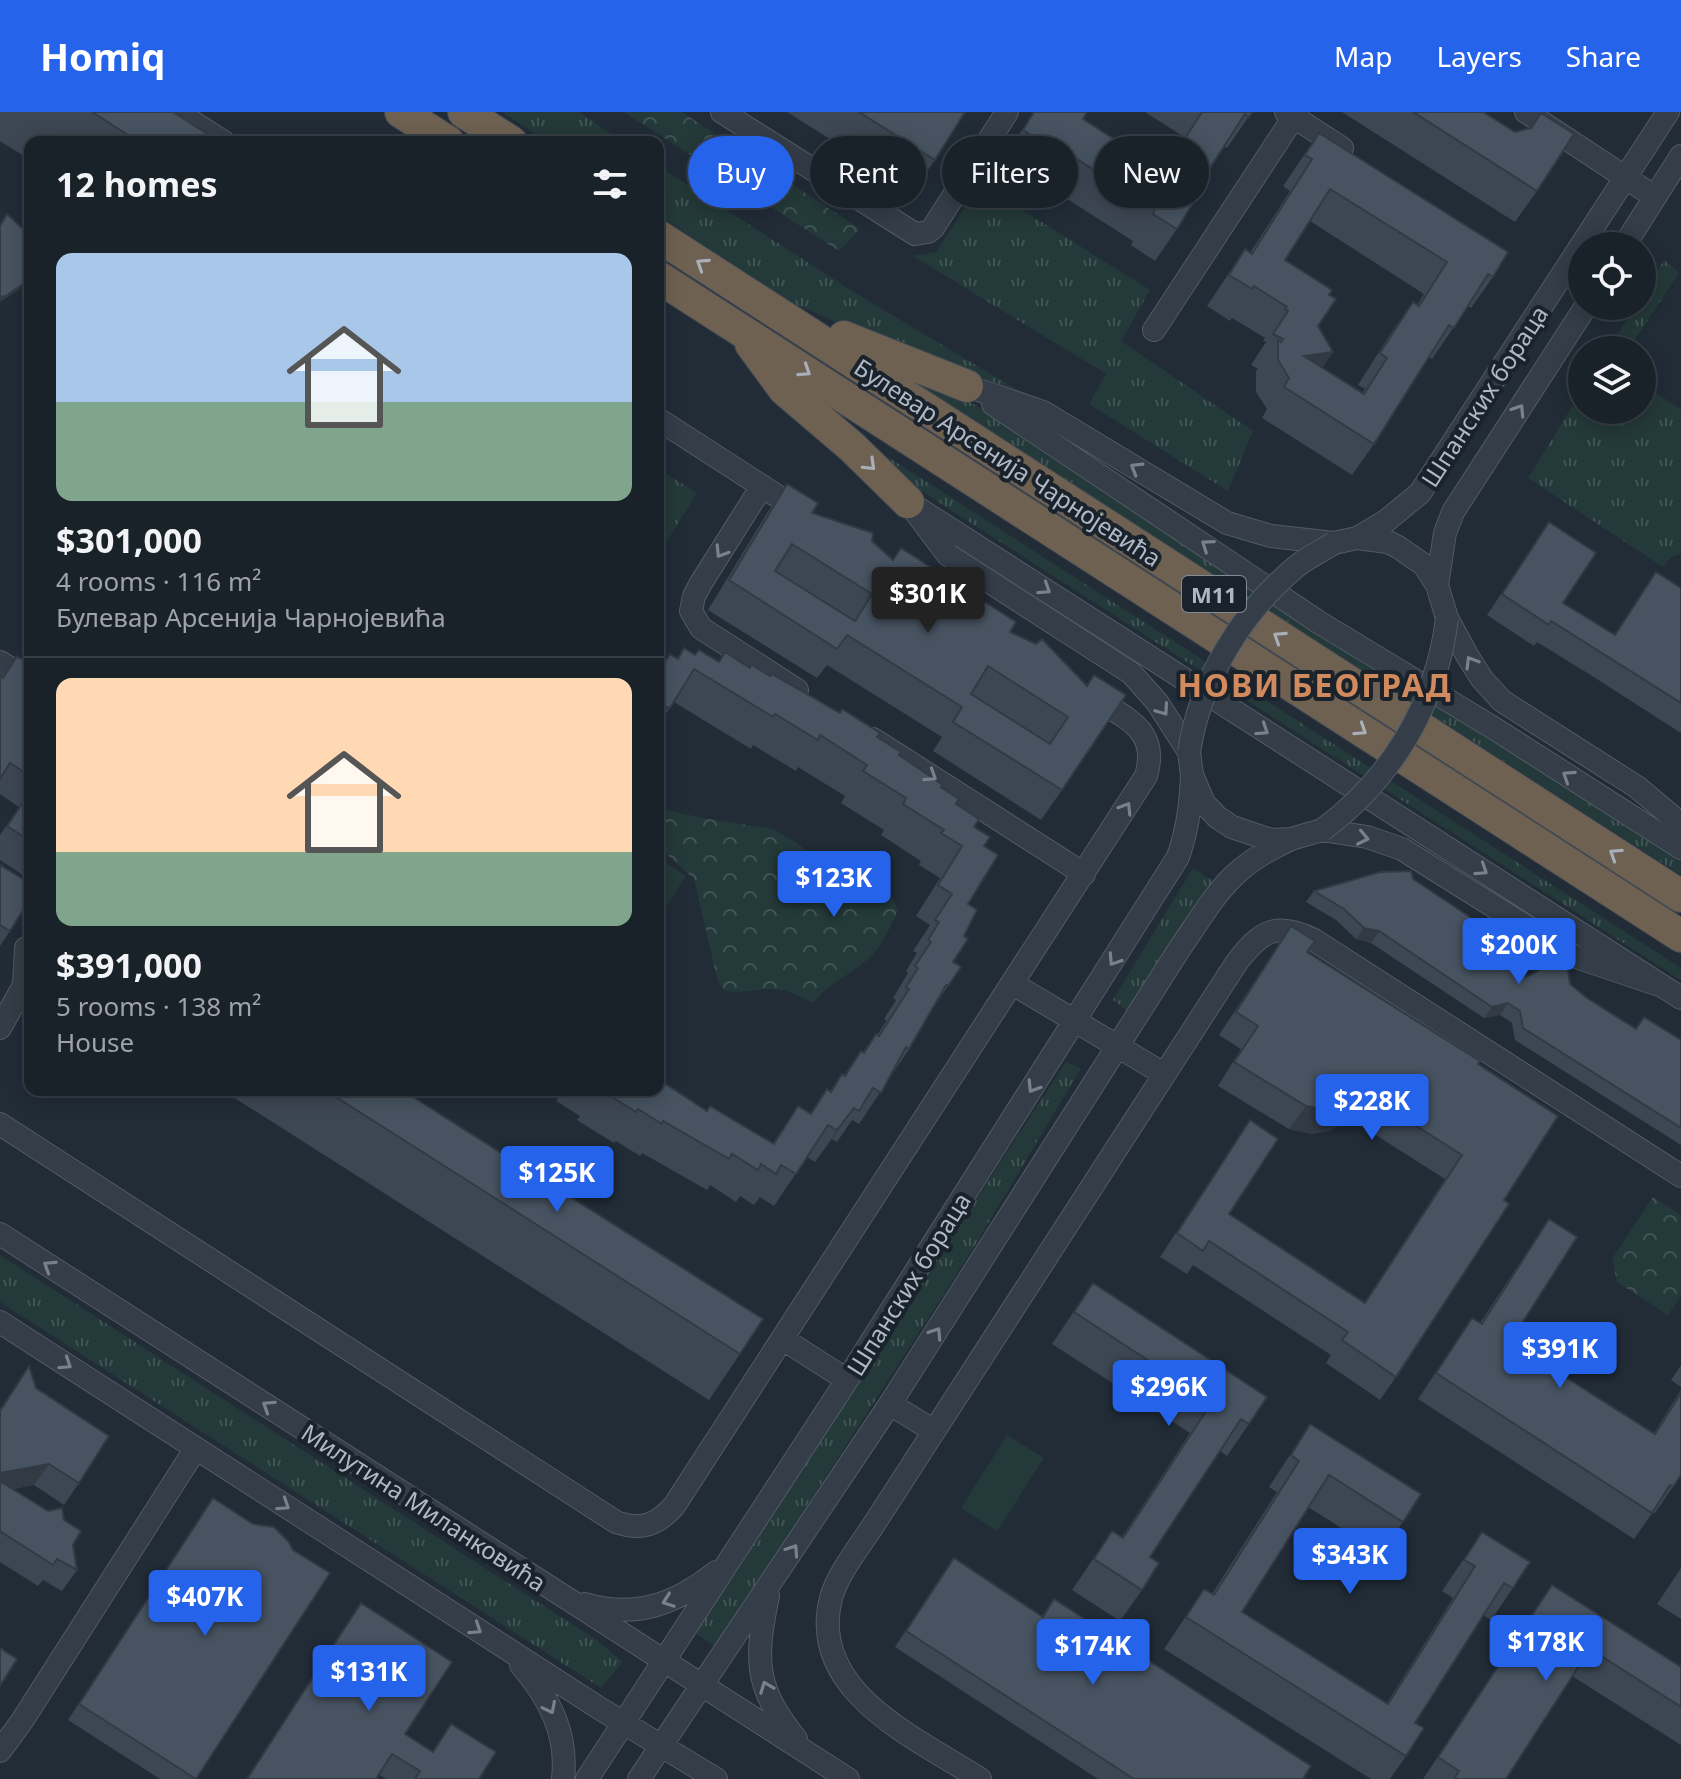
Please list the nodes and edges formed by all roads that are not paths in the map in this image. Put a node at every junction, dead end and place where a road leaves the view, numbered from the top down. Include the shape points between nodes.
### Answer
1 (177, 112) edge
2 (401, 112) edge
3 (464, 112) edge
4 (722, 112) edge
5 (1007, 112) edge
6 (1526, 112) edge
7 (1668, 112) edge
8 (1292, 114) edge
9 (215, 136) edge
10 (439, 136) edge
11 (502, 136) edge
12 (1681, 156) edge
13 (1357, 157) edge
14 (1625, 178) junction
15 (1655, 197) junction
16 (1633, 232) edge
17 (664, 240) edge
18 (664, 281) edge
19 (747, 293) junction
20 (1577, 320) edge
21 (739, 329) junction
22 (1154, 330) dead end
23 (967, 386) junction
24 (664, 423) edge
25 (762, 486) junction
26 (908, 502) junction
27 (814, 519) edge
28 (1357, 538) junction
29 (1334, 543) junction
30 (1437, 585) junction
31 (1447, 618) junction
32 (0, 662) edge
33 (24, 677) edge
34 (1070, 683) edge
35 (814, 701) edge
36 (853, 726) edge
37 (1189, 752) junction
38 (1192, 775) junction
39 (1681, 824) edge
40 (1322, 830) junction
41 (1291, 839) junction
42 (1681, 848) edge
43 (1084, 874) junction
44 (1681, 896) edge
45 (1681, 936) edge
46 (1013, 984) junction
47 (24, 985) edge
48 (1672, 992) edge
49 (1075, 1021) junction
50 (0, 1028) edge
51 (1118, 1046) junction
52 (1164, 1074) junction
53 (0, 1124) edge
54 (1681, 1176) edge
55 (0, 1234) edge
56 (0, 1322) edge
57 (783, 1339) junction
58 (847, 1380) junction
59 (890, 1404) junction
60 (934, 1431) junction
61 (196, 1448) junction
62 (731, 1557) junction
63 (771, 1583) junction
64 (566, 1598) junction
65 (508, 1649) junction
66 (663, 1660) junction
67 (703, 1685) junction
68 (623, 1721) junction
69 (663, 1746) junction
70 (0, 1751) edge
71 (807, 1752) junction
72 (563, 1779) edge
73 (587, 1779) edge
74 (639, 1779) edge
75 (716, 1779) edge
76 (848, 1779) edge
77 (980, 1779) edge

1 - 9 street
2 - 10 highway
3 - 11 highway
4 - 5 street via 915,234 933,228
6 - 14 street
7 - 14 street, Шпанских бораца
8 - 13 street
8 - 22 street
12 - 15 street
14 - 15 street
14 - 28 street, Шпанских бораца via 1420,493
15 - 16 street
19 -> 17 highway, Булевар Арсенија Чарнојевића / M11
18 - 21 highway, Булевар Арсенија Чарнојевића / M11
19 - 23 highway
44 -> 19 highway, Булевар Арсенија Чарнојевића / M11
30 -> 20 street, Шпанских бораца via 1453,512
21 -> 26 highway via 784,389
21 -> 45 highway, Булевар Арсенија Чарнојевића / M11
29 -> 23 street via 1271,536 1227,523 1043,412
42 -> 23 street, Булевар Арсенија Чарнојевића via 1320,623
24 - 25 street
25 - 27 street
25 -> 35 street via 701,583 691,611 701,628
26 -> 37 street via 948,555 1131,673
26 -> 48 street
28 - 29 street
28 - 30 street via 1398,547 1424,565
29 - 37 street, bridge via 1299,564 1247,616 1209,687
30 - 31 street
39 -> 31 street via 1637,787 1502,701 1482,679
31 - 40 street, bridge via 1439,664 1412,731 1360,797
32 - 33 street
43 -> 34 street via 1146,776 1151,759 1138,726
36 -> 43 street
37 - 38 street
38 - 41 street via 1204,803 1232,827 1271,840
38 -> 49 street, Шпанских бораца via 1189,821 1178,857
40 - 41 street
40 -> 48 street via 1402,849 1573,956
41 - 51 street, Шпанских бораца via 1261,853 1222,887
43 - 46 street
46 - 49 street
46 - 57 street
47 - 50 street
49 - 51 street
49 -> 58 street, Шпанских бораца
51 - 52 street
59 -> 51 street, Шпанских бораца
52 - 54 street via 1253,941 1288,930 1314,940
52 - 60 street
53 - 57 street via 616,1522 645,1527 661,1521
64 -> 55 street, Милутина Миланковића
56 -> 61 street
57 - 58 street
58 - 62 street, Шпанских бораца
59 - 60 street
63 -> 59 street, Шпанских бораца
60 - 77 street via 836,1585 829,1636 841,1674 857,1695
61 -> 65 street
61 - 70 street
62 -> 64 street via 674,1601 646,1608 595,1607
62 - 66 street, Шпанских бораца
63 - 67 street, Шпанских бораца
71 -> 63 street via 765,1690 758,1665
64 - 66 street, Милутина Миланковића
65 - 68 street
65 -> 72 street via 560,1727
66 - 67 street, Милутина Миланковића
66 - 68 street, Шпанских бораца
67 - 69 street, Шпанских бораца
67 - 71 street, Милутина Миланковића
68 - 69 street
68 - 73 street, Шпанских бораца
69 - 74 street, Шпанских бораца
69 - 75 street
71 - 76 street, Милутина Миланковића

